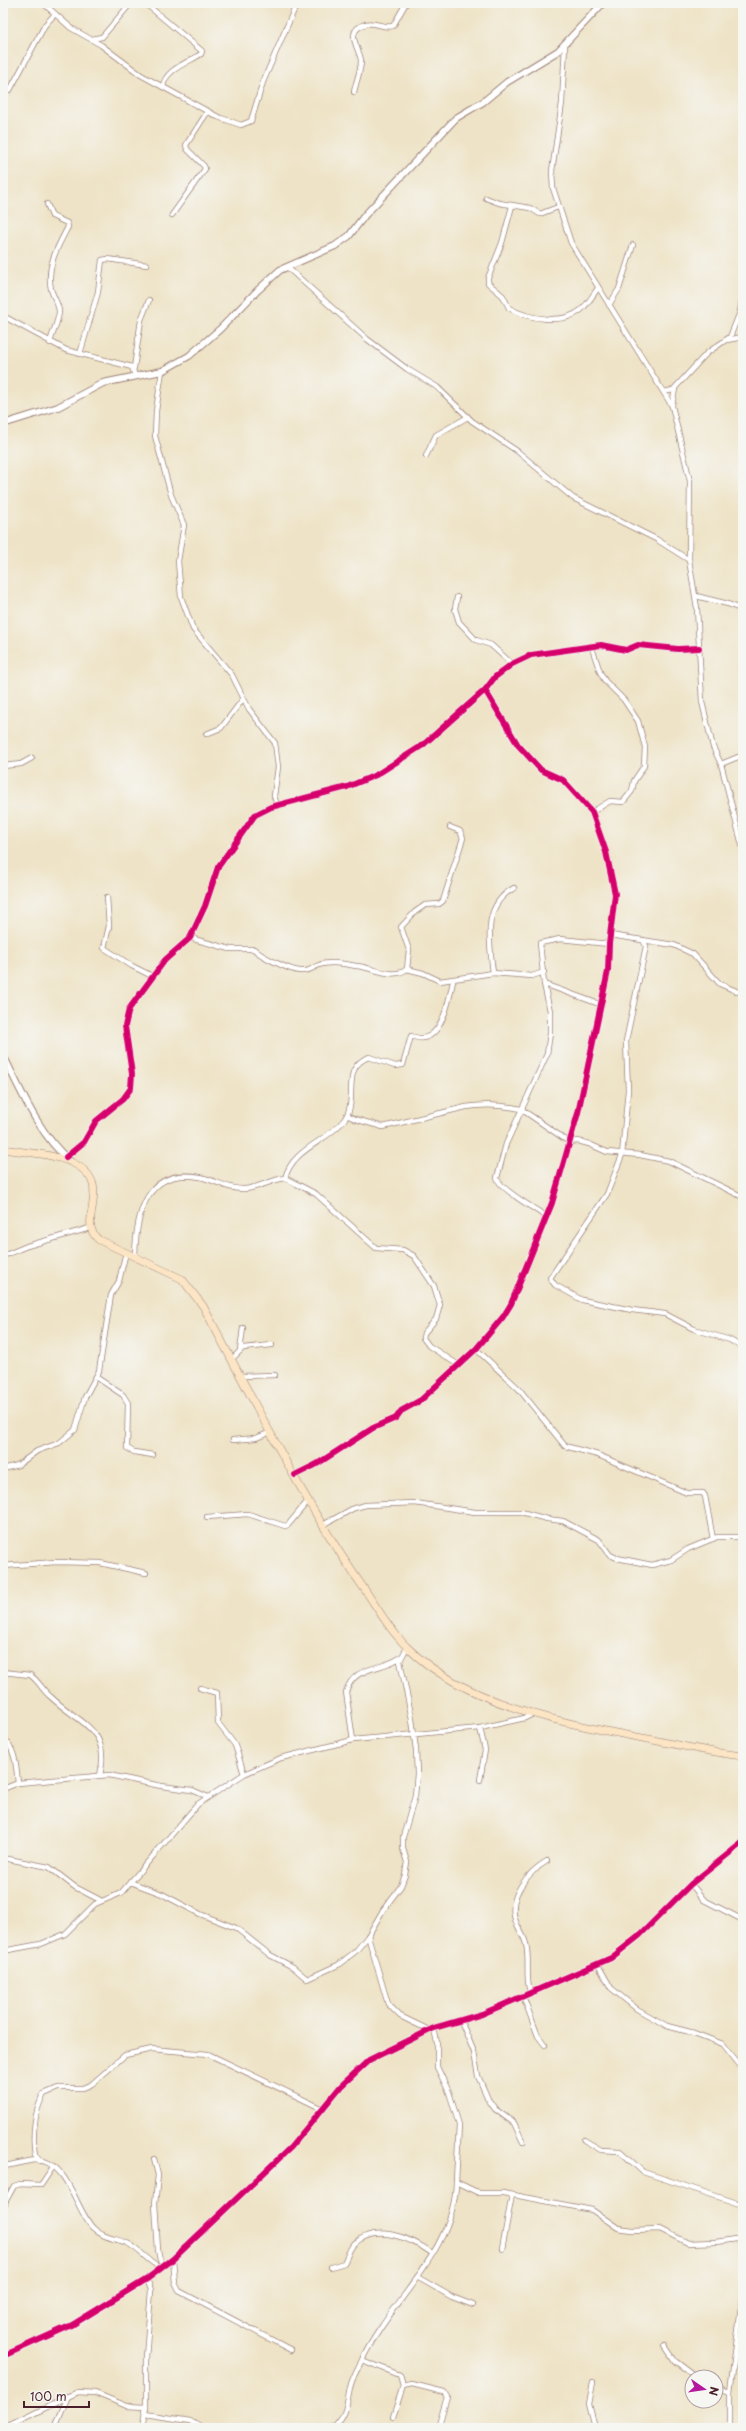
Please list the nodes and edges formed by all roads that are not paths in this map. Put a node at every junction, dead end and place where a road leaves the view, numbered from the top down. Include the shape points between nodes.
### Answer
1 (43, 3) edge
2 (131, 3) edge
3 (145, 3) edge
4 (297, 3) edge
5 (406, 3) edge
6 (603, 3) edge
7 (55, 14) junction
8 (90, 39) junction
9 (565, 46) junction
10 (163, 87) junction
11 (10, 90) dead end
12 (354, 92) dead end
13 (208, 111) junction
14 (486, 198) dead end
15 (47, 204) dead end
16 (512, 206) junction
17 (558, 207) junction
18 (172, 215) dead end
19 (633, 244) dead end
20 (147, 265) dead end
21 (287, 267) junction
22 (598, 288) junction
23 (743, 293) edge
24 (149, 300) dead end
25 (609, 305) junction
26 (3, 316) edge
27 (743, 337) edge
28 (726, 340) junction
29 (50, 343) junction
30 (80, 354) junction
31 (134, 368) junction
32 (162, 371) junction
33 (135, 376) junction
34 (677, 386) junction
35 (664, 392) junction
36 (672, 406) junction
37 (468, 417) junction
38 (3, 424) edge
39 (426, 456) dead end
40 (689, 560) junction
41 (696, 596) junction
42 (457, 597) dead end
43 (743, 610) edge
44 (592, 648) junction
45 (699, 648) junction
46 (512, 664) junction
47 (485, 690) junction
48 (243, 699) junction
49 (206, 734) dead end
50 (743, 755) edge
51 (32, 758) dead end
52 (721, 764) junction
53 (3, 766) edge
54 (277, 805) junction
55 (592, 812) junction
56 (450, 827) dead end
57 (743, 849) edge
58 (514, 888) dead end
59 (107, 898) dead end
60 (610, 935) junction
61 (190, 938) junction
62 (643, 940) junction
63 (609, 944) junction
64 (407, 969) junction
65 (544, 972) junction
66 (493, 973) junction
67 (152, 976) junction
68 (453, 981) junction
69 (544, 984) junction
70 (743, 994) edge
71 (602, 1005) junction
72 (3, 1055) edge
73 (521, 1109) junction
74 (347, 1115) junction
75 (569, 1142) junction
76 (3, 1149) edge
77 (622, 1155) junction
78 (66, 1157) junction
79 (73, 1163) junction
80 (285, 1178) junction
81 (743, 1197) edge
82 (546, 1216) junction
83 (90, 1228) junction
84 (126, 1252) junction
85 (3, 1256) edge
86 (135, 1256) junction
87 (243, 1328) dead end
88 (272, 1345) dead end
89 (743, 1348) edge
90 (476, 1349) junction
91 (240, 1351) junction
92 (232, 1359) junction
93 (457, 1364) junction
94 (275, 1375) dead end
95 (241, 1376) junction
96 (96, 1377) junction
97 (271, 1432) junction
98 (233, 1440) dead end
99 (153, 1455) dead end
100 (3, 1469) edge
101 (294, 1475) junction
102 (308, 1501) junction
103 (207, 1518) dead end
104 (323, 1525) junction
105 (743, 1537) edge
106 (713, 1539) junction
107 (3, 1566) edge
108 (146, 1574) dead end
109 (407, 1647) junction
110 (401, 1657) junction
111 (3, 1672) edge
112 (200, 1688) dead end
113 (535, 1713) junction
114 (480, 1728) junction
115 (414, 1734) junction
116 (3, 1737) edge
117 (353, 1740) junction
118 (743, 1756) edge
119 (244, 1774) junction
120 (100, 1776) junction
121 (480, 1780) dead end
122 (18, 1783) junction
123 (3, 1789) edge
124 (208, 1797) junction
125 (743, 1842) edge
126 (3, 1858) edge
127 (547, 1861) dead end
128 (130, 1882) junction
129 (691, 1884) junction
130 (100, 1900) junction
131 (743, 1920) edge
132 (368, 1936) junction
133 (3, 1951) edge
134 (598, 1964) junction
135 (530, 1992) junction
136 (523, 1996) junction
137 (461, 2020) junction
138 (432, 2029) junction
139 (545, 2045) dead end
140 (743, 2069) edge
141 (321, 2108) junction
142 (584, 2140) dead end
143 (523, 2142) dead end
144 (34, 2150) junction
145 (154, 2159) dead end
146 (40, 2161) junction
147 (27, 2162) junction
148 (3, 2166) edge
149 (53, 2167) junction
150 (456, 2182) junction
151 (512, 2195) junction
152 (3, 2206) edge
153 (743, 2206) edge
154 (743, 2238) edge
155 (502, 2249) dead end
156 (432, 2254) junction
157 (173, 2259) junction
158 (331, 2266) dead end
159 (163, 2267) junction
160 (417, 2277) junction
161 (147, 2280) junction
162 (743, 2292) edge
163 (473, 2305) dead end
164 (665, 2346) dead end
165 (291, 2350) dead end
166 (3, 2356) edge
167 (362, 2360) junction
168 (686, 2369) edge
169 (593, 2382) dead end
170 (403, 2386) junction
171 (724, 2390) edge
172 (730, 2392) junction
173 (69, 2395) junction
174 (146, 2408) junction
175 (145, 2414) junction
176 (393, 2417) dead end
177 (4, 2428) edge
178 (55, 2428) edge
179 (142, 2428) edge
180 (202, 2428) edge
181 (333, 2428) edge
182 (438, 2428) edge
183 (595, 2428) edge
184 (730, 2428) edge

1 - 7 street
2 - 8 street via 102,37
3 - 10 street via 202,51 171,73
4 - 13 street via 263,82 251,121 241,125
5 - 12 street via 393,26 371,22 361,26 356,32 353,40 361,60
6 - 9 street
7 - 8 street via 71,28
7 - 11 street via 45,25
8 - 10 street
9 - 17 street via 562,103 552,171
9 - 21 street via 456,118 365,215 349,236 335,246
10 - 13 street
13 - 18 street via 186,145 187,150 205,169
14 - 16 street
15 - 29 street via 52,216 67,223 68,227 52,262 50,286 59,314
16 - 17 street via 530,208 540,214
16 - 22 street via 502,243 488,278 488,283 503,296 509,308 529,316 568,317 581,310
17 - 22 street via 571,243
19 - 25 street via 619,289
20 - 30 street via 102,260 98,292
21 - 32 street via 258,290 207,342 189,356
21 - 37 street via 367,339 437,387
22 - 25 street
23 - 28 street via 740,312 730,337
24 - 31 street via 141,320
25 - 35 street
26 - 29 street
27 - 28 street
28 - 34 street via 707,353
29 - 30 street
30 - 31 street
31 - 33 street
32 - 33 street
32 - 48 street via 155,436 171,495 184,525 178,561 181,597 193,629 232,675
33 - 38 street via 103,383 58,407
34 - 35 street
34 - 36 street
35 - 36 street
36 - 40 street via 690,482
37 - 39 street via 436,436
37 - 40 street via 517,452 573,498 656,539
40 - 41 street
41 - 43 street
41 - 45 street
42 - 46 street via 455,609 459,622 476,640 491,645
44 - 45 street via 601,645 626,650 638,645 678,649
44 - 46 street via 531,655
44 - 55 street via 605,681 624,700 638,721 646,754 644,766 634,781 629,796 623,802 610,801
45 - 52 street via 702,702 713,747
46 - 47 street via 495,677
47 - 54 street via 428,741 376,775 334,791
47 - 55 street via 518,745 541,770 563,780
48 - 49 street via 221,728
48 - 54 street via 277,748 278,767 274,796
50 - 52 street
51 - 53 street via 21,764
52 - 57 street
54 - 61 street via 255,814 228,852 218,868 205,906
55 - 60 street via 606,852 614,887
56 - 64 street via 460,831 463,838 442,902 425,905 401,927 409,950
58 - 66 street via 502,896 492,913 489,933
59 - 67 street via 109,926 104,948
60 - 62 street
60 - 63 street
61 - 64 street via 230,949 254,949 260,956 299,971 310,971 320,964 358,966 384,973 402,973
61 - 67 street via 165,960
62 - 70 street via 674,945 688,951 720,984
62 - 77 street via 646,946 625,1051 628,1090
63 - 65 street via 560,939 540,943
63 - 71 street via 608,971
64 - 68 street via 440,981
65 - 66 street via 532,976
65 - 69 street
66 - 68 street
67 - 78 street via 137,996 126,1018 131,1088 96,1121 84,1142
68 - 74 street via 448,1006 438,1027 432,1035 424,1038 410,1036 403,1065 395,1066 369,1057 356,1064 350,1076 352,1101
69 - 71 street
69 - 73 street via 550,1011 549,1042 544,1060
71 - 75 street via 590,1066
72 - 78 street via 30,1108 58,1151
73 - 74 street via 478,1105 383,1127
73 - 75 street
73 - 82 street via 502,1159 498,1181
74 - 80 street via 338,1126 292,1163
75 - 77 street via 589,1144
75 - 82 street via 556,1191
76 - 79 main road via 51,1156
77 - 81 street via 640,1155 669,1161
77 - 89 street via 607,1194 550,1280 577,1298 665,1314 698,1330 730,1340
78 - 79 street
79 - 83 main road via 87,1174 95,1188
80 - 86 street via 243,1189 200,1177 162,1180 143,1204 139,1214
80 - 93 street via 316,1194 376,1248 403,1250 414,1256 434,1286 440,1305 436,1319 423,1338 429,1346
82 - 90 street via 511,1304
83 - 84 main road via 99,1240
83 - 85 street via 26,1246
84 - 86 main road
84 - 96 street via 119,1281 111,1295 101,1363
86 - 92 main road via 170,1273 190,1288 203,1306
87 - 91 street
88 - 91 street via 247,1347
90 - 93 street
90 - 106 street via 519,1388 565,1446 598,1455 688,1493 705,1496
91 - 92 street
92 - 95 main road
93 - 101 street via 421,1400 401,1411 396,1418 373,1428 317,1464
94 - 95 street
95 - 97 main road
96 - 99 street via 123,1395 128,1403 127,1448 134,1452
96 - 100 street via 84,1397 77,1426 71,1435 37,1451 12,1468
97 - 98 street via 256,1438
97 - 101 main road
101 - 102 main road
102 - 103 street via 285,1526 248,1514
102 - 104 main road
104 - 106 street via 354,1508 366,1505 415,1504 475,1512 521,1512 563,1521 599,1540 610,1555 652,1565 671,1560 688,1549
104 - 109 main road via 351,1570
105 - 106 street via 725,1536
107 - 108 street via 56,1562 94,1563
109 - 110 street
109 - 113 main road via 440,1674 488,1697
110 - 115 street
110 - 117 street via 366,1670 348,1685 346,1692
111 - 120 street via 30,1675 51,1698 91,1728 101,1742 103,1755
112 - 119 street via 217,1693 218,1723 235,1745
113 - 114 street via 526,1718
113 - 118 main road via 606,1731
114 - 115 street
114 - 121 street via 485,1750
115 - 117 street
115 - 132 street via 416,1784 403,1837 406,1872 401,1886 382,1910
116 - 122 street via 14,1754
117 - 119 street via 281,1758
119 - 124 street
120 - 122 street
120 - 124 street via 130,1778 192,1790
122 - 123 street
124 - 128 street via 198,1804
125 - 129 street
126 - 130 street via 49,1867 75,1887
127 - 135 street via 533,1872 517,1892 514,1900 515,1919 526,1943 526,1974
128 - 130 street via 121,1893
128 - 132 street via 236,1928 270,1955 293,1967 307,1979 345,1960
129 - 131 street via 704,1900
129 - 134 street via 639,1936
130 - 133 street via 73,1928 54,1941
132 - 138 street via 388,2004 400,2016
134 - 135 street
134 - 140 street via 611,1988 637,2009 667,2026 723,2044
135 - 136 street
136 - 137 street
136 - 139 street via 538,2036
137 - 138 street
137 - 143 street via 474,2052 478,2076 488,2100 495,2109 514,2123
138 - 141 street via 369,2060 357,2069
138 - 150 street via 437,2043 437,2067 449,2092 459,2124
141 - 144 street via 208,2054 146,2049 125,2055 92,2084 83,2088 58,2088 44,2094 38,2109
141 - 157 street via 291,2147
142 - 153 street via 601,2150 620,2151 637,2168 652,2176 707,2192
144 - 146 street via 34,2155
144 - 147 street
145 - 159 street via 158,2175 155,2204 158,2250
146 - 147 street
146 - 149 street
147 - 148 street
149 - 152 street via 40,2185 14,2186
149 - 159 street via 70,2185 93,2228 110,2239 130,2245
150 - 151 street via 479,2193
150 - 156 street via 452,2216
151 - 154 street via 592,2210 618,2228 660,2230 688,2243
151 - 155 street
156 - 158 street via 406,2239 375,2234 355,2244 344,2263
156 - 160 street
157 - 159 street
157 - 165 street via 179,2291
159 - 161 street
160 - 163 street via 452,2297
160 - 167 street
161 - 166 street via 98,2307 72,2325
161 - 174 street via 151,2290 146,2358
162 - 172 street
164 - 168 street via 675,2361
167 - 170 street via 398,2373
167 - 181 street via 350,2387 344,2414
169 - 183 street via 589,2404
170 - 176 street
170 - 182 street via 412,2384 444,2392 447,2397
171 - 172 street
172 - 184 street
173 - 174 street via 87,2391 127,2406
173 - 177 street via 40,2412
173 - 178 street
174 - 175 street
175 - 179 street
175 - 180 street via 190,2421

